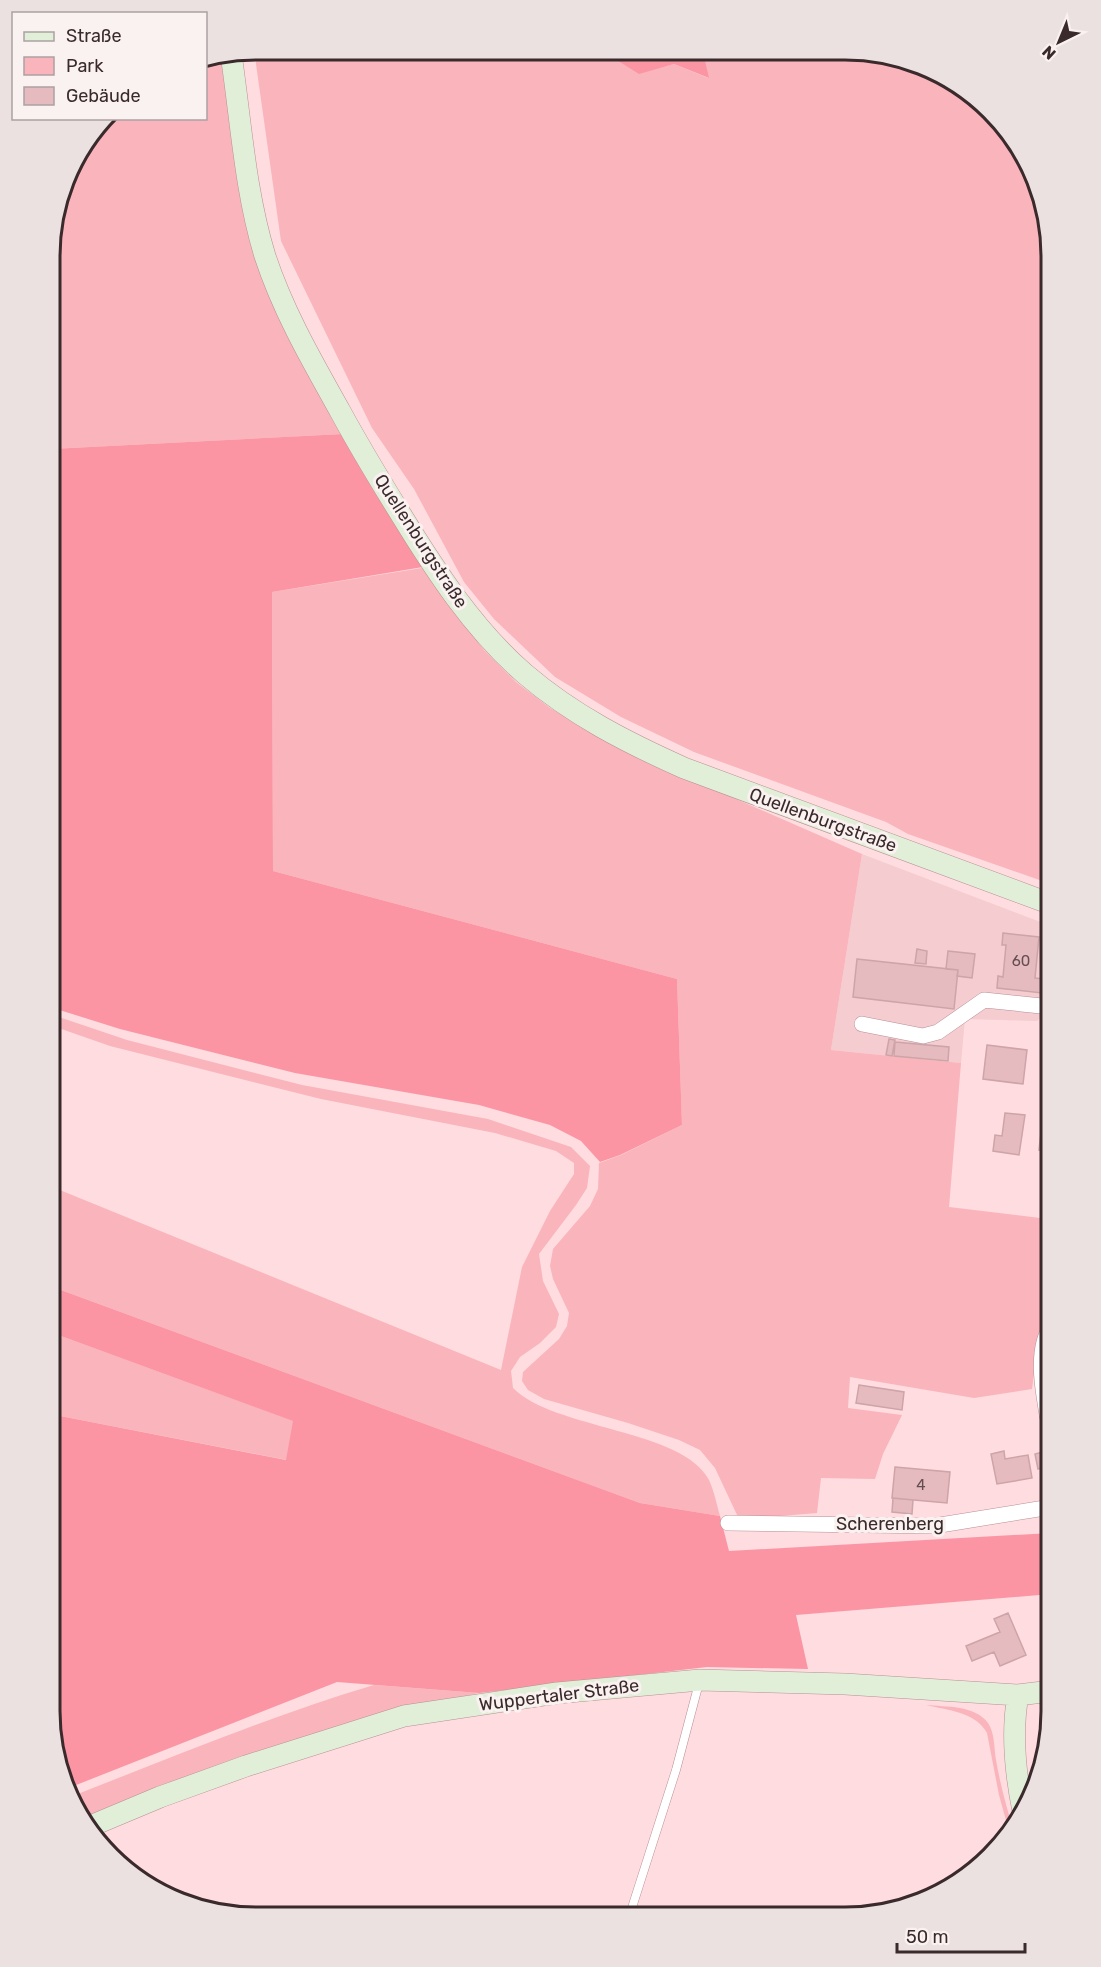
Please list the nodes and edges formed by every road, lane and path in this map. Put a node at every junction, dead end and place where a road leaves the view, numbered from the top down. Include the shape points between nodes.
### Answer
1 (232, 62) edge
2 (1041, 900) edge
3 (1041, 1006) edge
4 (862, 1024) dead end
5 (1041, 1509) edge
6 (728, 1522) dead end
7 (700, 1680) junction
8 (1041, 1692) edge
9 (1018, 1695) junction
10 (1021, 1799) edge
11 (96, 1823) edge
12 (632, 1907) edge

1 - 2 street, Quellenburgstraße via 250,193 277,290 343,417 411,531 497,648 558,701 636,747 706,777
3 - 4 street via 984,1000 938,1032 923,1036
5 - 6 street, Scherenberg via 934,1526
7 - 9 street, Wuppertaler Straße
7 - 11 street, Wuppertaler Straße via 557,1693 404,1716 246,1766
7 - 12 lane
8 - 9 street, Wuppertaler Straße
9 - 10 street via 1014,1739

